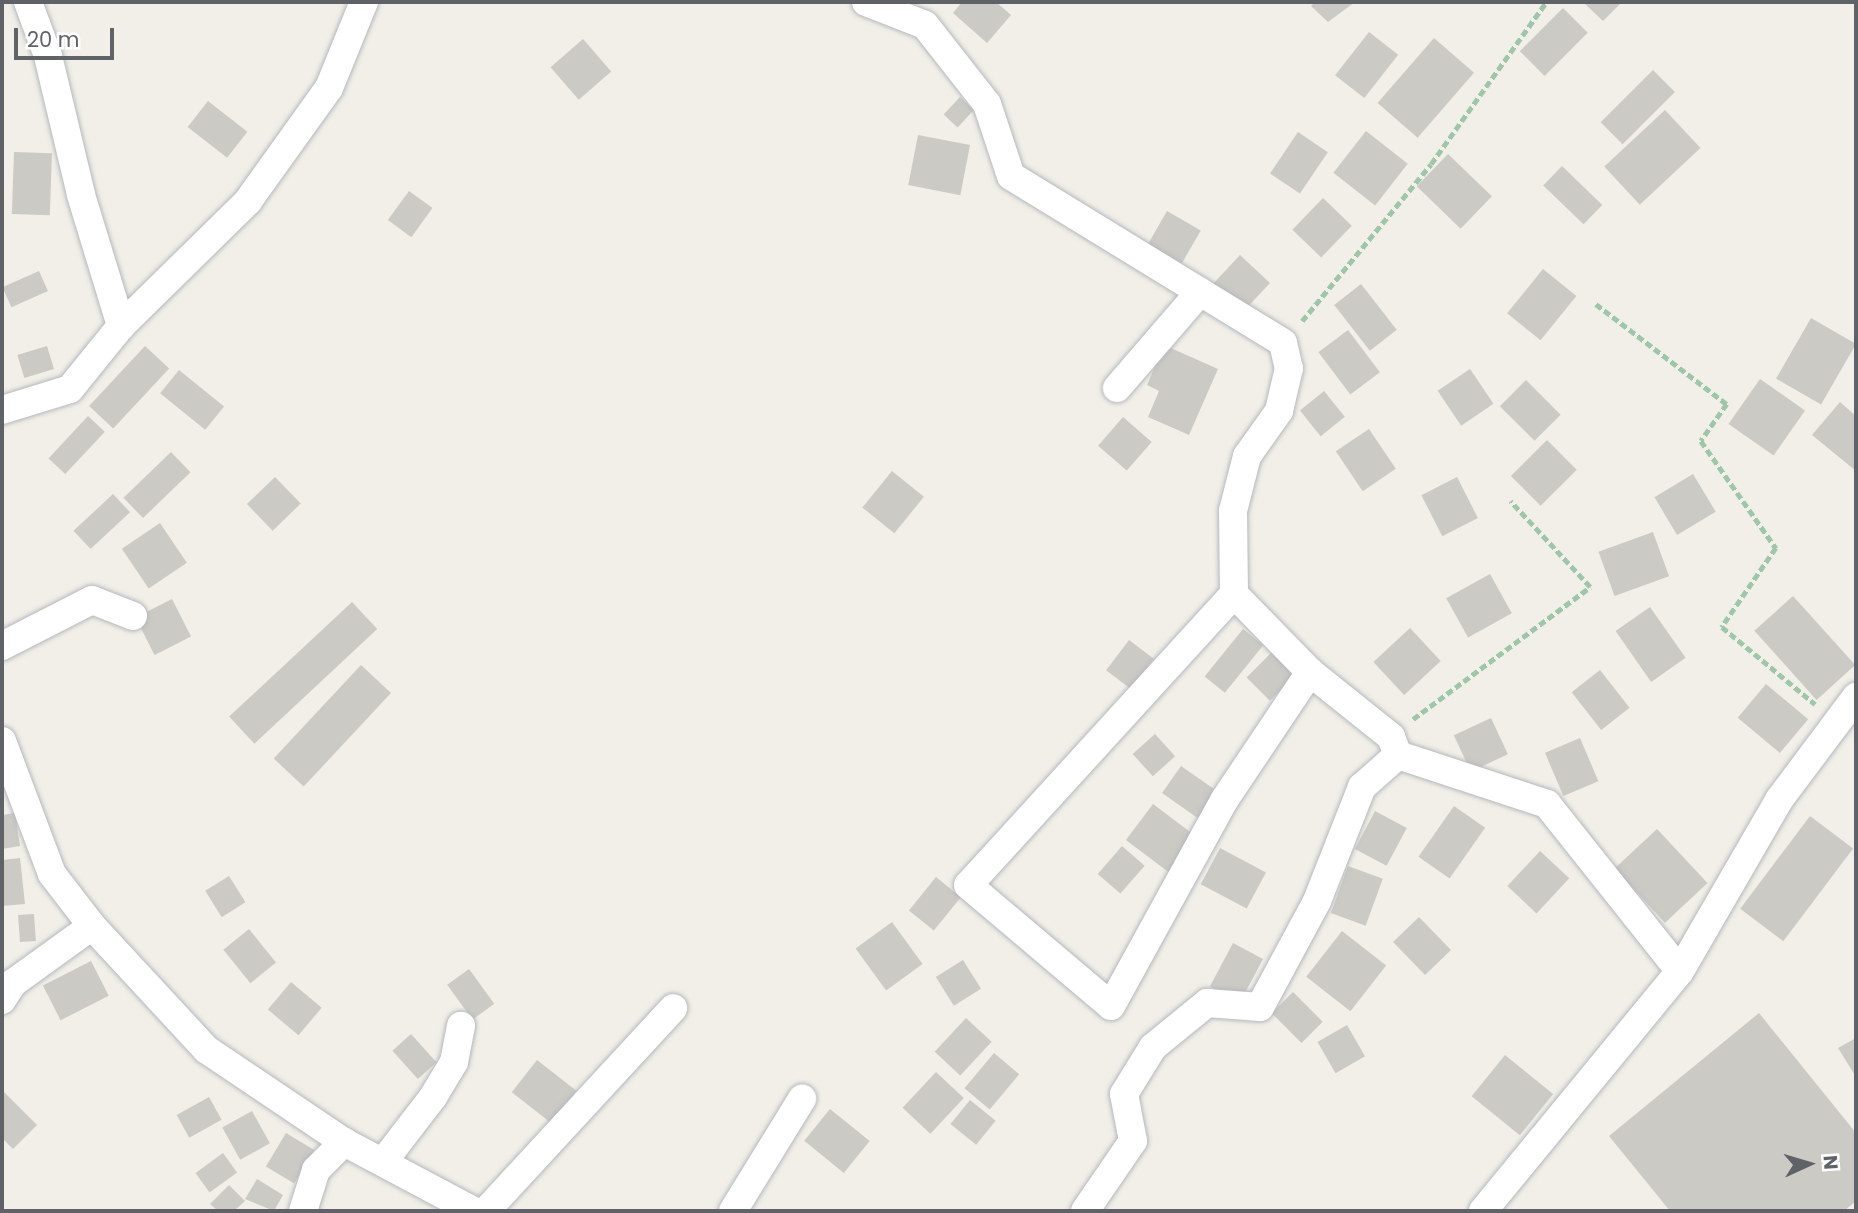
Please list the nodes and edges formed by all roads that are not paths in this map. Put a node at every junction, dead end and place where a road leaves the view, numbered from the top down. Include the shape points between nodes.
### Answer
1 (29, 2) edge
2 (364, 2) edge
3 (866, 2) edge
4 (1200, 292) junction
5 (121, 326) junction
6 (1117, 388) dead end
7 (2, 410) edge
8 (1234, 594) junction
9 (132, 616) dead end
10 (2, 646) edge
11 (1310, 672) junction
12 (1856, 697) edge
13 (2, 741) edge
14 (1394, 746) junction
15 (92, 926) junction
16 (1680, 971) junction
17 (2, 1000) edge
18 (673, 1008) dead end
19 (461, 1026) dead end
20 (802, 1099) dead end
21 (344, 1142) junction
22 (383, 1162) junction
23 (303, 1211) edge
24 (474, 1211) edge
25 (486, 1211) edge
26 (733, 1211) edge
27 (1085, 1211) edge
28 (1483, 1211) edge

1 - 5 street via 48,56
2 - 5 street via 329,88 248,201
3 - 4 street via 925,26 987,104 1011,176
4 - 6 street
4 - 8 street via 1283,343 1289,368 1279,411 1247,456 1233,510
5 - 7 street via 70,389
8 - 11 street
8 - 11 street via 968,885 1111,1006 1225,799
9 - 10 street via 92,600
11 - 14 street
12 - 16 street via 1728,881
13 - 15 street via 52,874
14 - 16 street via 1547,804
14 - 27 street via 1363,787 1317,901 1260,1007 1208,1003 1153,1047 1124,1094 1133,1141
15 - 17 street via 13,983
15 - 21 street via 207,1050
16 - 28 street
18 - 25 street
19 - 22 street via 454,1062
20 - 26 street
21 - 22 street
21 - 23 street via 316,1170
22 - 24 street

